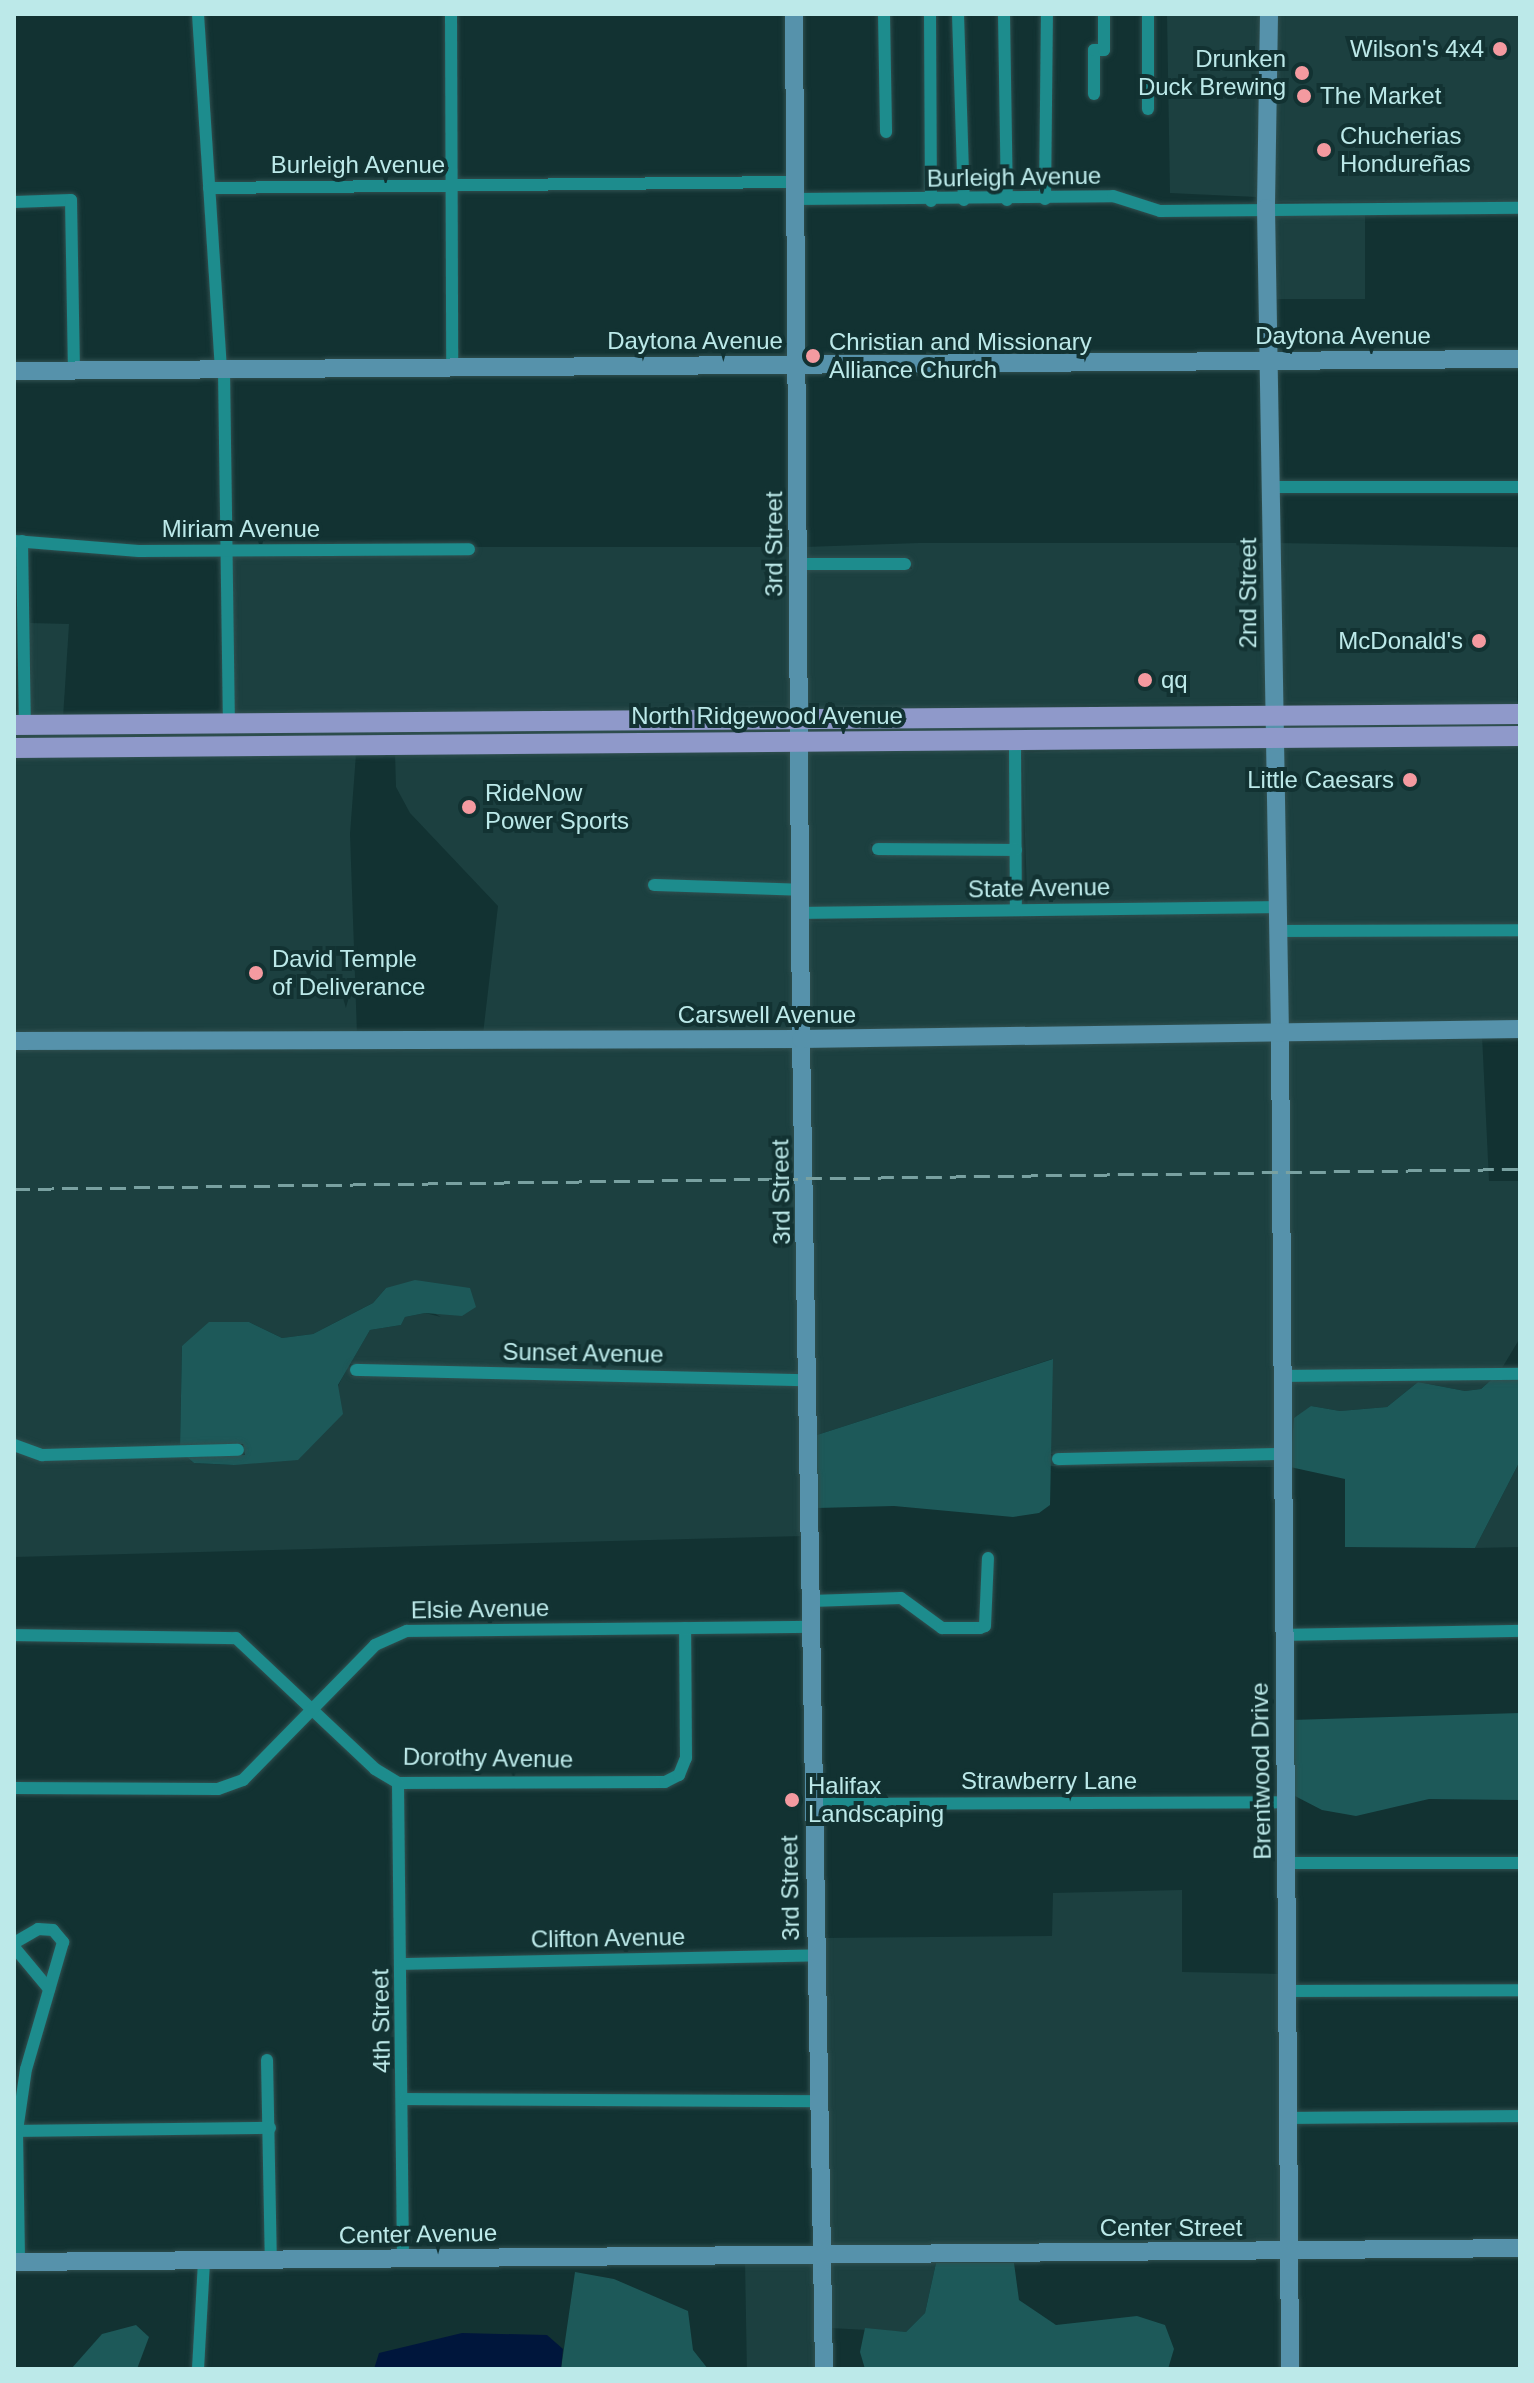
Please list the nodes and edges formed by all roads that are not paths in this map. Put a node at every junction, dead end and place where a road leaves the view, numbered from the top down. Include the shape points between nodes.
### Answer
1 (198, 14) edge
2 (451, 14) edge
3 (794, 14) edge
4 (884, 14) edge
5 (930, 14) edge
6 (958, 14) edge
7 (1004, 14) edge
8 (1047, 14) edge
9 (1104, 14) edge
10 (1148, 14) edge
11 (1269, 14) edge
12 (1094, 94) dead end
13 (1148, 109) dead end
14 (886, 132) dead end
15 (452, 186) junction
16 (209, 188) junction
17 (795, 190) junction
18 (1045, 199) junction
19 (964, 200) junction
20 (1007, 200) junction
21 (931, 201) junction
22 (14, 202) edge
23 (1266, 208) junction
24 (1520, 208) edge
25 (1520, 359) edge
26 (1270, 360) junction
27 (798, 364) junction
28 (452, 366) junction
29 (74, 370) junction
30 (222, 370) junction
31 (14, 371) edge
32 (1271, 487) junction
33 (1520, 487) edge
34 (18, 541) edge
35 (469, 549) dead end
36 (225, 551) junction
37 (798, 564) junction
38 (905, 564) dead end
39 (1520, 714) edge
40 (1272, 716) junction
41 (799, 719) junction
42 (229, 724) junction
43 (258, 724) junction
44 (20, 725) edge
45 (1520, 736) edge
46 (1272, 738) junction
47 (1015, 741) junction
48 (799, 742) junction
49 (230, 746) junction
50 (192, 747) junction
51 (14, 748) edge
52 (878, 849) dead end
53 (1016, 850) junction
54 (654, 885) dead end
55 (801, 890) junction
56 (1278, 907) junction
57 (1016, 910) junction
58 (801, 913) junction
59 (1520, 930) edge
60 (1279, 931) junction
61 (1520, 1029) edge
62 (1280, 1031) junction
63 (801, 1039) junction
64 (14, 1041) edge
65 (1280, 1172) joint
66 (356, 1370) dead end
67 (1520, 1374) edge
68 (1281, 1376) junction
69 (810, 1380) junction
70 (14, 1445) edge
71 (238, 1450) dead end
72 (1282, 1454) junction
73 (1058, 1459) dead end
74 (988, 1558) dead end
75 (811, 1601) junction
76 (811, 1627) junction
77 (685, 1628) junction
78 (1520, 1631) edge
79 (14, 1635) edge
80 (1283, 1635) junction
81 (312, 1707) junction
82 (398, 1783) junction
83 (14, 1788) edge
84 (1286, 1802) junction
85 (813, 1804) junction
86 (1287, 1863) junction
87 (1520, 1863) edge
88 (14, 1945) edge
89 (815, 1955) junction
90 (402, 1964) junction
91 (49, 1989) junction
92 (1520, 1990) edge
93 (1287, 1991) junction
94 (267, 2060) dead end
95 (405, 2099) junction
96 (818, 2101) junction
97 (1520, 2116) edge
98 (1289, 2118) junction
99 (270, 2128) junction
100 (17, 2131) junction
101 (1520, 2248) edge
102 (1290, 2251) junction
103 (823, 2253) junction
104 (403, 2258) junction
105 (271, 2260) junction
106 (204, 2261) junction
107 (16, 2262) edge
108 (198, 2369) edge
109 (824, 2369) edge
110 (1290, 2369) edge

1 - 16 street
2 - 15 street
3 - 17 street, 3rd Street
4 - 14 street
5 - 21 street
6 - 19 street
7 - 20 street
8 - 18 street
9 - 12 street via 1104,50 1094,50
10 - 13 street
11 - 23 street, 2nd Street
15 - 16 street, Burleigh Avenue
15 - 17 street, Burleigh Avenue
15 - 28 street
16 - 30 street
17 - 21 street, Burleigh Avenue
17 - 27 street, 3rd Street
18 - 20 street, Burleigh Avenue
18 - 23 street, Burleigh Avenue via 1113,196 1160,211
19 - 20 street, Burleigh Avenue
19 - 21 street, Burleigh Avenue
22 - 29 street via 71,200
23 - 24 street, Burleigh Avenue
23 - 26 street, 2nd Street
25 - 26 street, Daytona Avenue
26 - 27 street, Daytona Avenue
26 - 32 street, 2nd Street
27 - 28 street, Daytona Avenue
27 - 37 street, 3rd Street
28 - 30 street, Daytona Avenue
29 - 30 street, Daytona Avenue
29 - 31 street, Daytona Avenue
30 - 36 street
32 - 33 street
32 - 40 street, 2nd Street
34 - 36 street, Miriam Avenue via 139,551
34 - 44 street
35 - 36 street, Miriam Avenue
36 - 42 street
37 - 38 street
37 - 41 street, 3rd Street
39 - 40 main road, North Ridgewood Avenue
40 - 41 main road, North Ridgewood Avenue
40 - 46 street, 2nd Street
41 - 43 main road, North Ridgewood Avenue
41 - 48 street, 3rd Street
42 - 43 main road, North Ridgewood Avenue
42 - 44 main road, North Ridgewood Avenue
42 - 50 main road
43 - 49 main road
45 - 46 main road, North Ridgewood Avenue
46 - 47 main road, North Ridgewood Avenue
46 - 56 street, 2nd Street
47 - 48 main road, North Ridgewood Avenue
47 - 53 street
48 - 49 main road, North Ridgewood Avenue
48 - 55 street, 3rd Street
49 - 50 main road, North Ridgewood Avenue
50 - 51 main road, North Ridgewood Avenue
52 - 53 street
53 - 57 street
54 - 55 street
55 - 58 street, 3rd Street
56 - 57 street, State Avenue
56 - 60 street, 2nd Street
57 - 58 street, State Avenue
58 - 63 street, 3rd Street
59 - 60 street
60 - 62 street, 2nd Street
61 - 62 street, Carswell Avenue
62 - 63 street, Carswell Avenue
62 - 65 street, 2nd Street
63 - 64 street, Carswell Avenue
63 - 69 street, 3rd Street
65 - 68 street, Brentwood Drive
66 - 69 street, Sunset Avenue
67 - 68 street
68 - 72 street, Brentwood Drive
69 - 75 street, 3rd Street
70 - 71 street via 42,1455
72 - 73 street
72 - 80 street, Brentwood Drive
74 - 75 street via 985,1626 980,1628 942,1628 901,1598
75 - 76 street, 3rd Street
76 - 77 street, Elsie Avenue
76 - 85 street, 3rd Street
77 - 81 street, Elsie Avenue via 407,1631 375,1645
77 - 82 street, Dorothy Avenue via 686,1758 679,1775 665,1782
78 - 80 street
79 - 81 street via 236,1638
80 - 84 street, Brentwood Drive
81 - 82 street, Dorothy Avenue via 375,1769
81 - 83 street via 243,1780 218,1789
82 - 90 street, 4th Street
84 - 85 street, Strawberry Lane
84 - 86 street, Brentwood Drive
85 - 89 street, 3rd Street
86 - 87 street
86 - 93 street, Brentwood Drive
88 - 91 street
88 - 91 street via 38,1929 53,1930 63,1942
89 - 90 street, Clifton Avenue
89 - 96 street, 3rd Street
90 - 95 street, 4th Street
91 - 100 street via 26,2069
92 - 93 street
93 - 98 street, Brentwood Drive
94 - 99 street
95 - 96 street
95 - 104 street, 4th Street
96 - 103 street, 3rd Street
97 - 98 street
98 - 102 street, Brentwood Drive
99 - 100 street
99 - 105 street
100 - 107 street
101 - 102 street, Center Street
102 - 103 street, Center Street
102 - 110 street, Brentwood Drive
103 - 104 street, Center Avenue
103 - 109 street, 3rd Street
104 - 105 street, Center Avenue
105 - 106 street, Center Avenue
106 - 107 street, Center Avenue
106 - 108 street

